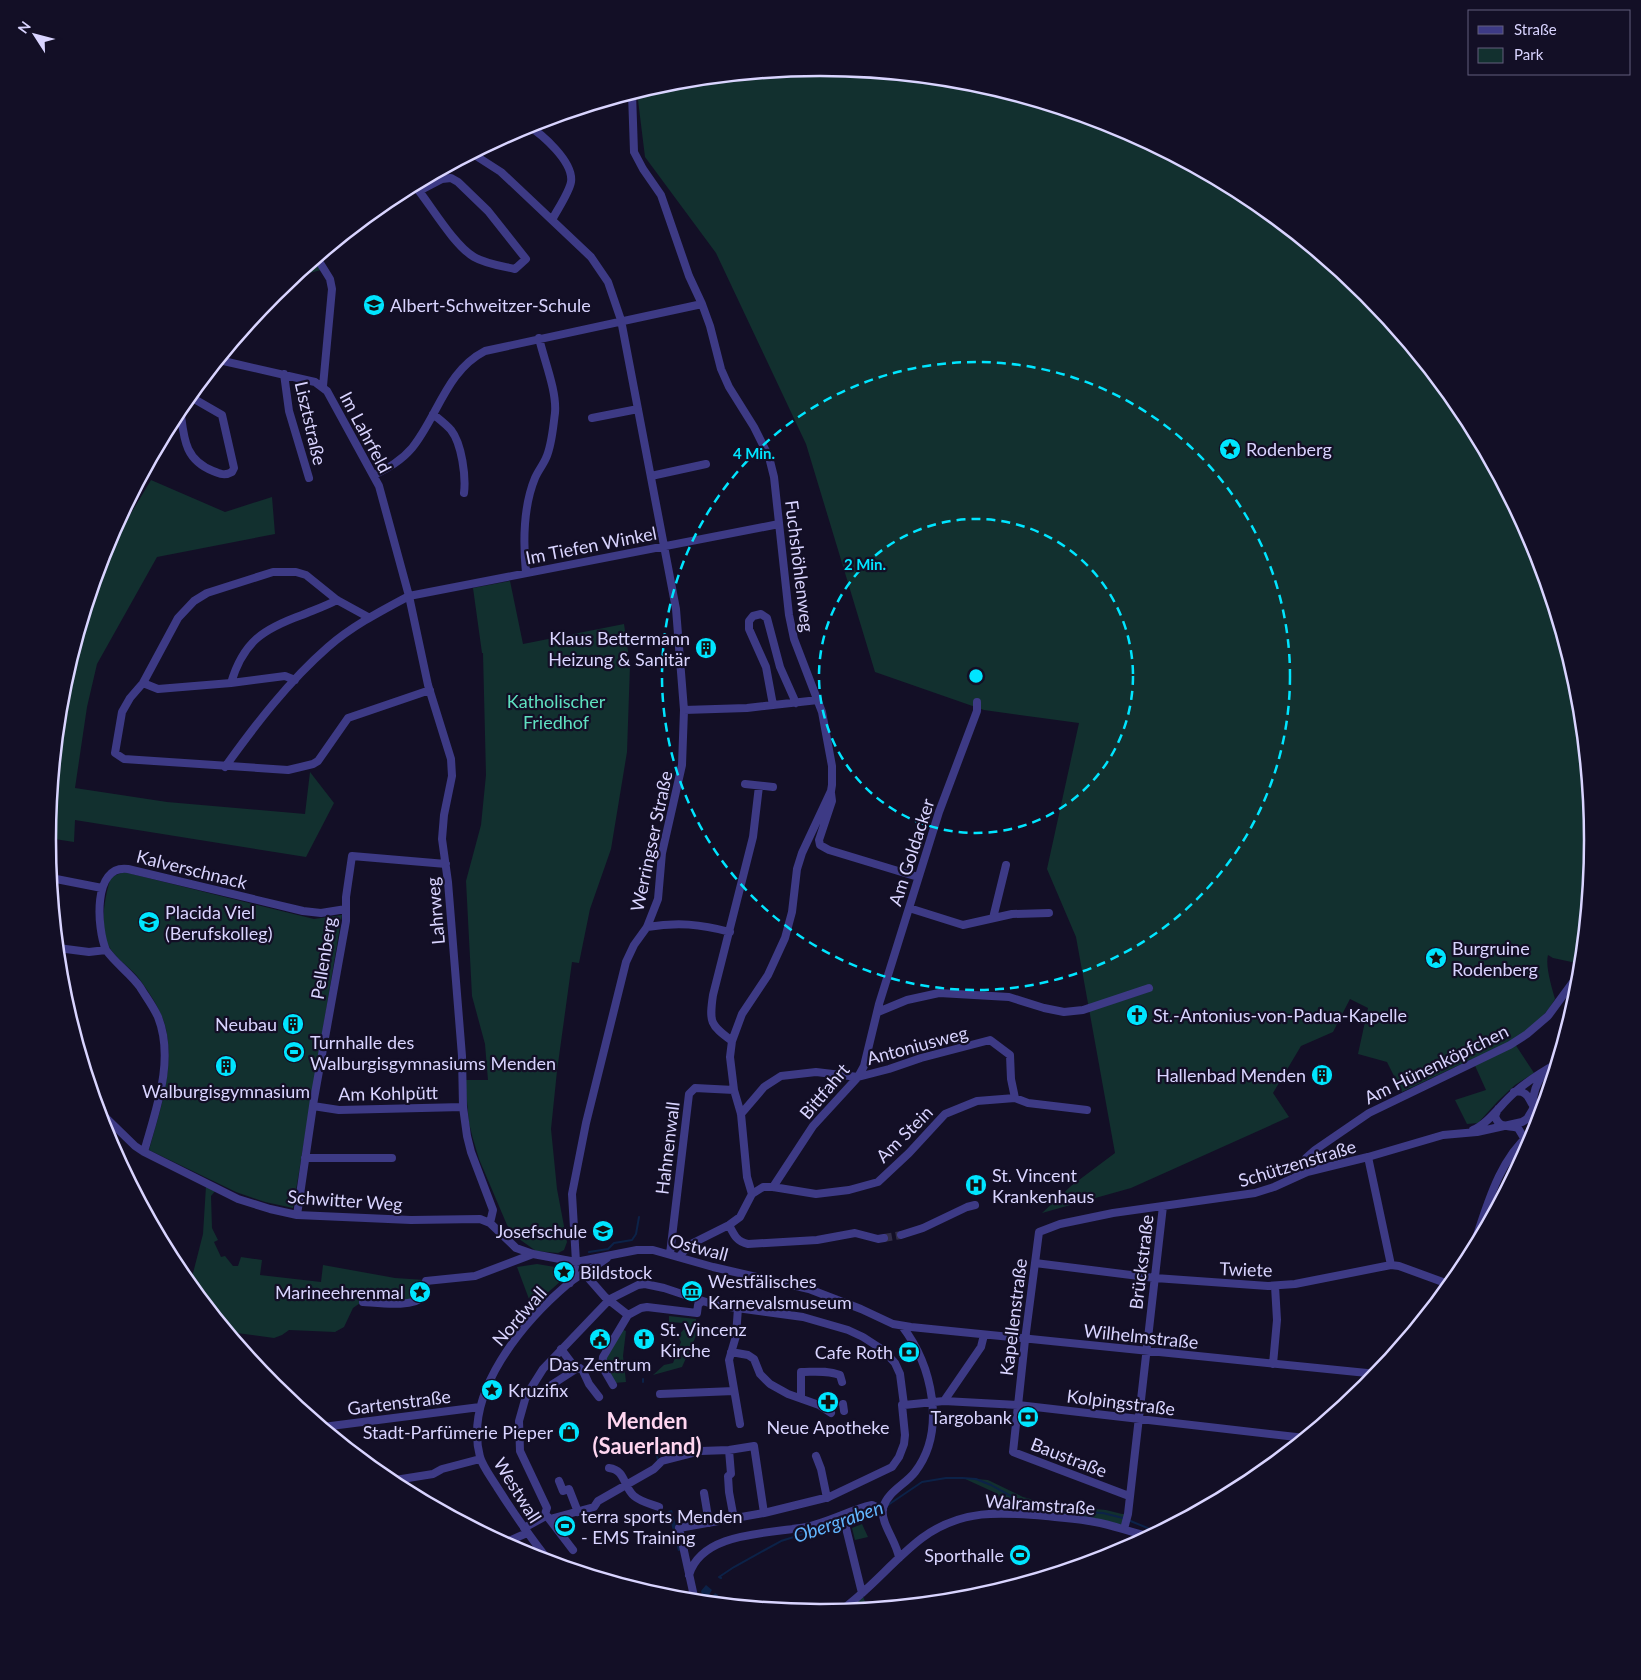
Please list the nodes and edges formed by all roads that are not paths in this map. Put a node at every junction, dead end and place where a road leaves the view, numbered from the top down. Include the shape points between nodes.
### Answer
1 (632, 100) edge
2 (535, 131) edge
3 (478, 157) edge
4 (430, 183) edge
5 (418, 191) edge
6 (552, 220) junction
7 (320, 263) edge
8 (702, 304) junction
9 (621, 320) junction
10 (539, 338) junction
11 (225, 361) edge
12 (284, 374) junction
13 (323, 386) junction
14 (196, 400) edge
15 (638, 409) junction
16 (433, 414) junction
17 (592, 418) dead end
18 (182, 421) edge
19 (706, 464) dead end
20 (374, 475) junction
21 (651, 476) junction
22 (309, 478) dead end
23 (464, 493) dead end
24 (779, 524) junction
25 (665, 545) junction
26 (526, 573) junction
27 (409, 596) junction
28 (337, 600) junction
29 (368, 617) junction
30 (295, 680) junction
31 (143, 683) junction
32 (231, 683) junction
33 (430, 690) junction
34 (818, 700) junction
35 (977, 702) dead end
36 (796, 703) junction
37 (773, 705) junction
38 (684, 710) junction
39 (225, 767) junction
40 (745, 784) dead end
41 (759, 786) junction
42 (773, 786) dead end
43 (830, 792) junction
44 (446, 864) junction
45 (1006, 865) dead end
46 (918, 878) junction
47 (58, 879) edge
48 (102, 888) junction
49 (909, 908) junction
50 (346, 909) junction
51 (1049, 913) dead end
52 (992, 918) junction
53 (647, 927) junction
54 (730, 932) junction
55 (64, 949) edge
56 (106, 950) junction
57 (1571, 984) edge
58 (1149, 988) dead end
59 (878, 1012) junction
60 (732, 1041) junction
61 (1550, 1067) edge
62 (1547, 1069) junction
63 (858, 1077) junction
64 (734, 1090) junction
65 (1514, 1092) junction
66 (1015, 1098) junction
67 (313, 1106) junction
68 (1499, 1106) junction
69 (1533, 1106) junction
70 (463, 1107) junction
71 (1087, 1110) dead end
72 (741, 1114) junction
73 (1533, 1116) edge
74 (110, 1122) edge
75 (1504, 1127) junction
76 (1469, 1132) junction
77 (1524, 1138) joint
78 (144, 1152) junction
79 (1368, 1157) junction
80 (305, 1158) junction
81 (392, 1158) dead end
82 (1299, 1175) junction
83 (773, 1187) junction
84 (752, 1194) junction
85 (975, 1205) dead end
86 (1163, 1206) junction
87 (296, 1215) junction
88 (1483, 1220) edge
89 (490, 1223) junction
90 (729, 1226) junction
91 (1038, 1232) joint
92 (901, 1235) tunnel mouth
93 (884, 1238) tunnel mouth
94 (533, 1254) junction
95 (670, 1254) junction
96 (610, 1256) junction
97 (679, 1257) junction
98 (576, 1262) junction
99 (1035, 1263) junction
100 (1392, 1265) junction
101 (584, 1273) junction
102 (1155, 1278) junction
103 (1443, 1282) edge
104 (570, 1283) junction
105 (1275, 1286) junction
106 (610, 1299) junction
107 (702, 1301) junction
108 (363, 1302) dead end
109 (738, 1308) junction
110 (628, 1315) junction
111 (902, 1326) junction
112 (984, 1335) junction
113 (1025, 1340) junction
114 (561, 1349) junction
115 (1146, 1351) junction
116 (730, 1352) junction
117 (1273, 1364) junction
118 (576, 1369) junction
119 (1368, 1373) edge
120 (842, 1382) dead end
121 (613, 1385) dead end
122 (734, 1391) junction
123 (660, 1394) dead end
124 (526, 1396) junction
125 (599, 1397) dead end
126 (801, 1398) junction
127 (944, 1401) junction
128 (933, 1402) junction
129 (903, 1405) junction
130 (1018, 1405) junction
131 (480, 1407) junction
132 (832, 1413) dead end
133 (1138, 1419) junction
134 (740, 1424) dead end
135 (331, 1426) edge
136 (1297, 1437) edge
137 (729, 1450) junction
138 (816, 1456) dead end
139 (480, 1459) junction
140 (609, 1468) dead end
141 (402, 1479) edge
142 (559, 1481) dead end
143 (627, 1486) junction
144 (704, 1493) dead end
145 (1130, 1496) junction
146 (827, 1498) junction
147 (659, 1507) dead end
148 (578, 1512) junction
149 (883, 1512) junction
150 (764, 1513) junction
151 (548, 1517) junction
152 (734, 1519) junction
153 (709, 1523) junction
154 (886, 1526) junction
155 (846, 1528) dead end
156 (1124, 1529) junction
157 (525, 1530) junction
158 (1141, 1533) edge
159 (511, 1538) edge
160 (573, 1550) dead end
161 (909, 1550) junction
162 (541, 1551) edge
163 (900, 1558) junction
164 (689, 1575) junction
165 (862, 1593) junction
166 (693, 1594) edge
167 (849, 1603) edge

1 - 8 street, Fuchshöhlenweg via 634,152 661,195
2 - 6 street via 552,146 570,173 570,184
3 - 6 street, Werringser Straße via 502,172
4 - 5 street via 446,178 455,180 488,211 526,259 516,269 474,256 459,243
6 - 9 street, Werringser Straße via 601,270
7 - 13 street via 332,289
8 - 9 street
8 - 24 street, Fuchshöhlenweg via 721,369 769,457
9 - 10 street
9 - 15 street, Werringser Straße
10 - 16 street via 486,351 471,359 451,382
10 - 26 street via 555,412 549,450 535,479 526,514
11 - 12 street, Im Lahrfeld
12 - 13 street, Im Lahrfeld
12 - 22 street, Lisztstraße via 289,412
13 - 20 street, Im Lahrfeld
14 - 18 street via 222,415 234,468 232,472 224,475 211,470 190,455
15 - 17 street
15 - 21 street, Werringser Straße
16 - 20 street via 419,439 403,457
16 - 23 street via 451,430 458,443 466,482
19 - 21 street
20 - 27 street, Im Lahrfeld
21 - 25 street, Werringser Straße
24 - 25 street, Im Tiefen Winkel
24 - 34 street, Fuchshöhlenweg via 794,639
25 - 26 street, Im Tiefen Winkel
25 - 38 street, Werringser Straße via 676,609
26 - 27 street, Im Tiefen Winkel
27 - 29 street, Im Tiefen Winkel
27 - 33 street, Lahrweg
28 - 29 street
28 - 31 street via 306,575 296,572 273,572 207,592 178,618
28 - 32 street via 260,634 243,653
29 - 30 street, Im Tiefen Winkel via 328,647
30 - 32 street via 285,676
30 - 39 street, Im Tiefen Winkel via 267,710
31 - 32 street via 158,689
31 - 39 street via 122,712 115,752 124,759
33 - 39 street via 348,718 313,764 288,770
33 - 44 street, Lahrweg via 452,768 442,831
34 - 36 street
34 - 43 street, Fuchshöhlenweg via 832,766
35 - 46 street, Am Goldacker via 977,711 938,812
36 - 37 street
36 - 37 street via 780,667 767,618 761,614 753,616 749,629 766,667
37 - 38 street
38 - 53 street, Werringser Straße via 682,764 662,853 658,899
40 - 41 street
41 - 42 street
41 - 54 street via 753,837
43 - 46 street via 832,800 820,845
43 - 60 street, Fuchshöhlenweg via 797,869 785,938 774,964 742,1014
44 - 50 street, Pellenberg via 352,856
44 - 70 street, Lahrweg via 462,1056
45 - 52 street
46 - 49 street, Am Goldacker
47 - 48 street
48 - 50 street, Kalverschnack via 109,875 124,868 303,911 321,913
48 - 56 street via 99,921
49 - 52 street via 963,925
49 - 59 street, Am Goldacker
50 - 67 street, Pellenberg
51 - 52 street
53 - 54 street via 695,924
53 - 98 street, Werringser Straße via 626,962 586,1123 572,1194
54 - 60 street via 713,995 711,1015 714,1027
55 - 56 street
56 - 78 street via 131,976 152,1006 164,1038 163,1079
57 - 82 street, Am Hünenköpfchen via 1548,1016 1527,1034 1353,1123 1306,1158
58 - 59 street via 1083,1010 1064,1012 1009,997 939,992
59 - 63 street, Bittfahrt
60 - 64 street, Fuchshöhlenweg via 730,1057
61 - 62 street
62 - 65 street
62 - 69 street via 1535,1088
63 - 66 street, Antoniusweg via 990,1040 1010,1055
63 - 72 street, Antoniusweg via 816,1072 781,1076 764,1087
63 - 83 street, Bittfahrt via 813,1126
64 - 72 street, Fuchshöhlenweg
64 - 95 street, Hahnenwall via 693,1089 689,1094
65 - 68 street
65 - 69 street via 1525,1093
66 - 71 street, Am Stein
66 - 83 street, Am Stein via 977,1101 945,1114 878,1182 816,1194
67 - 70 street, Am Kohlpütt via 339,1110
67 - 80 street, Pellenberg
68 - 75 street via 1496,1119
68 - 76 street via 1481,1126
69 - 73 street
69 - 75 street, Schützenstraße via 1529,1117
70 - 89 street, Lahrweg via 467,1136 493,1210
72 - 84 street, Fuchshöhlenweg via 747,1177
74 - 78 street, Schwitter Weg
75 - 76 street, Schützenstraße
75 - 77 street via 1518,1128
76 - 79 street, Schützenstraße via 1443,1135
77 - 88 street via 1498,1178
78 - 87 street, Schwitter Weg via 238,1199
79 - 82 street, Schützenstraße
79 - 100 street
80 - 81 street
80 - 87 street, Pellenberg
82 - 86 street, Schützenstraße via 1254,1193
83 - 84 street via 762,1187
84 - 90 street via 743,1213
85 - 92 street
86 - 91 street, Schützenstraße via 1060,1224
86 - 102 street, Brückstraße
87 - 89 street, Schwitter Weg via 480,1219
89 - 94 street via 516,1248
90 - 93 street via 734,1236 748,1244 818,1240 855,1233
90 - 97 street via 689,1245
91 - 99 street, Kapellenstraße
94 - 98 street
94 - 108 street via 475,1276 426,1281 424,1296 416,1302
95 - 96 street, Ostwall via 637,1250
95 - 97 street, Ostwall
96 - 98 street, Ostwall
96 - 101 street, Nordwall
97 - 111 street, Ostwall via 713,1268 809,1289
98 - 104 street, Nordwall
99 - 102 street, Twiete
99 - 113 street, Kapellenstraße
100 - 103 street, Twiete
100 - 105 street, Twiete
101 - 104 street, Nordwall
101 - 106 street
102 - 105 street, Twiete
102 - 115 street, Brückstraße
104 - 131 street, Nordwall via 513,1342 493,1375
105 - 117 street via 1277,1320
106 - 107 street via 645,1284
106 - 110 street
106 - 114 street
107 - 109 street
107 - 110 street via 697,1313 647,1307
109 - 116 street via 736,1336
109 - 129 street via 803,1317 848,1330 873,1343 883,1350 900,1374
110 - 121 street via 603,1358 602,1366
111 - 112 street, Wilhelmstraße
111 - 128 street via 919,1355
112 - 113 street, Wilhelmstraße
112 - 127 street via 982,1347
113 - 115 street, Wilhelmstraße
113 - 130 street, Kapellenstraße
114 - 118 street
114 - 124 street
115 - 117 street, Wilhelmstraße
115 - 133 street, Brückstraße
116 - 122 street
116 - 126 street via 750,1356 770,1384
117 - 119 street, Wilhelmstraße
118 - 124 street
118 - 125 street via 583,1371 588,1384
120 - 126 street via 840,1375 827,1371 801,1372
122 - 123 street
122 - 134 street
124 - 151 street via 518,1421 520,1451 546,1504
126 - 132 street
127 - 128 street, Kolpingstraße
127 - 130 street, Kolpingstraße
128 - 129 street, Kolpingstraße
128 - 149 street via 931,1434 922,1460 913,1474 890,1495
129 - 146 street via 905,1435 897,1462 886,1471
130 - 133 street, Kolpingstraße
130 - 145 street, Baustraße via 1013,1452
131 - 135 street, Gartenstraße
131 - 139 street, Nordwall via 477,1442
133 - 136 street, Kolpingstraße
133 - 145 street, Brückstraße
137 - 143 street via 701,1451 662,1462
137 - 150 street via 754,1446
137 - 152 street via 729,1492
138 - 146 street
139 - 141 street via 432,1474
139 - 157 street, Westwall
140 - 143 street via 619,1472
142 - 148 street via 563,1491 569,1489
143 - 147 street via 635,1497
143 - 148 street via 598,1501 594,1508
144 - 153 street
145 - 156 street, Brückstraße
146 - 150 street
148 - 151 street
149 - 154 street
149 - 164 street via 875,1505 868,1506 808,1526 714,1544 697,1558
150 - 152 street
151 - 157 street
151 - 160 street
152 - 153 street
153 - 164 street via 679,1528
154 - 161 street
154 - 163 street via 897,1544
155 - 165 street
156 - 158 street, Walramstraße
156 - 161 street, Walramstraße via 1079,1519 982,1513 944,1525
157 - 159 street
157 - 162 street, Westwall
161 - 163 street, Walramstraße
163 - 165 street, Walramstraße
164 - 166 street
165 - 167 street, Walramstraße

